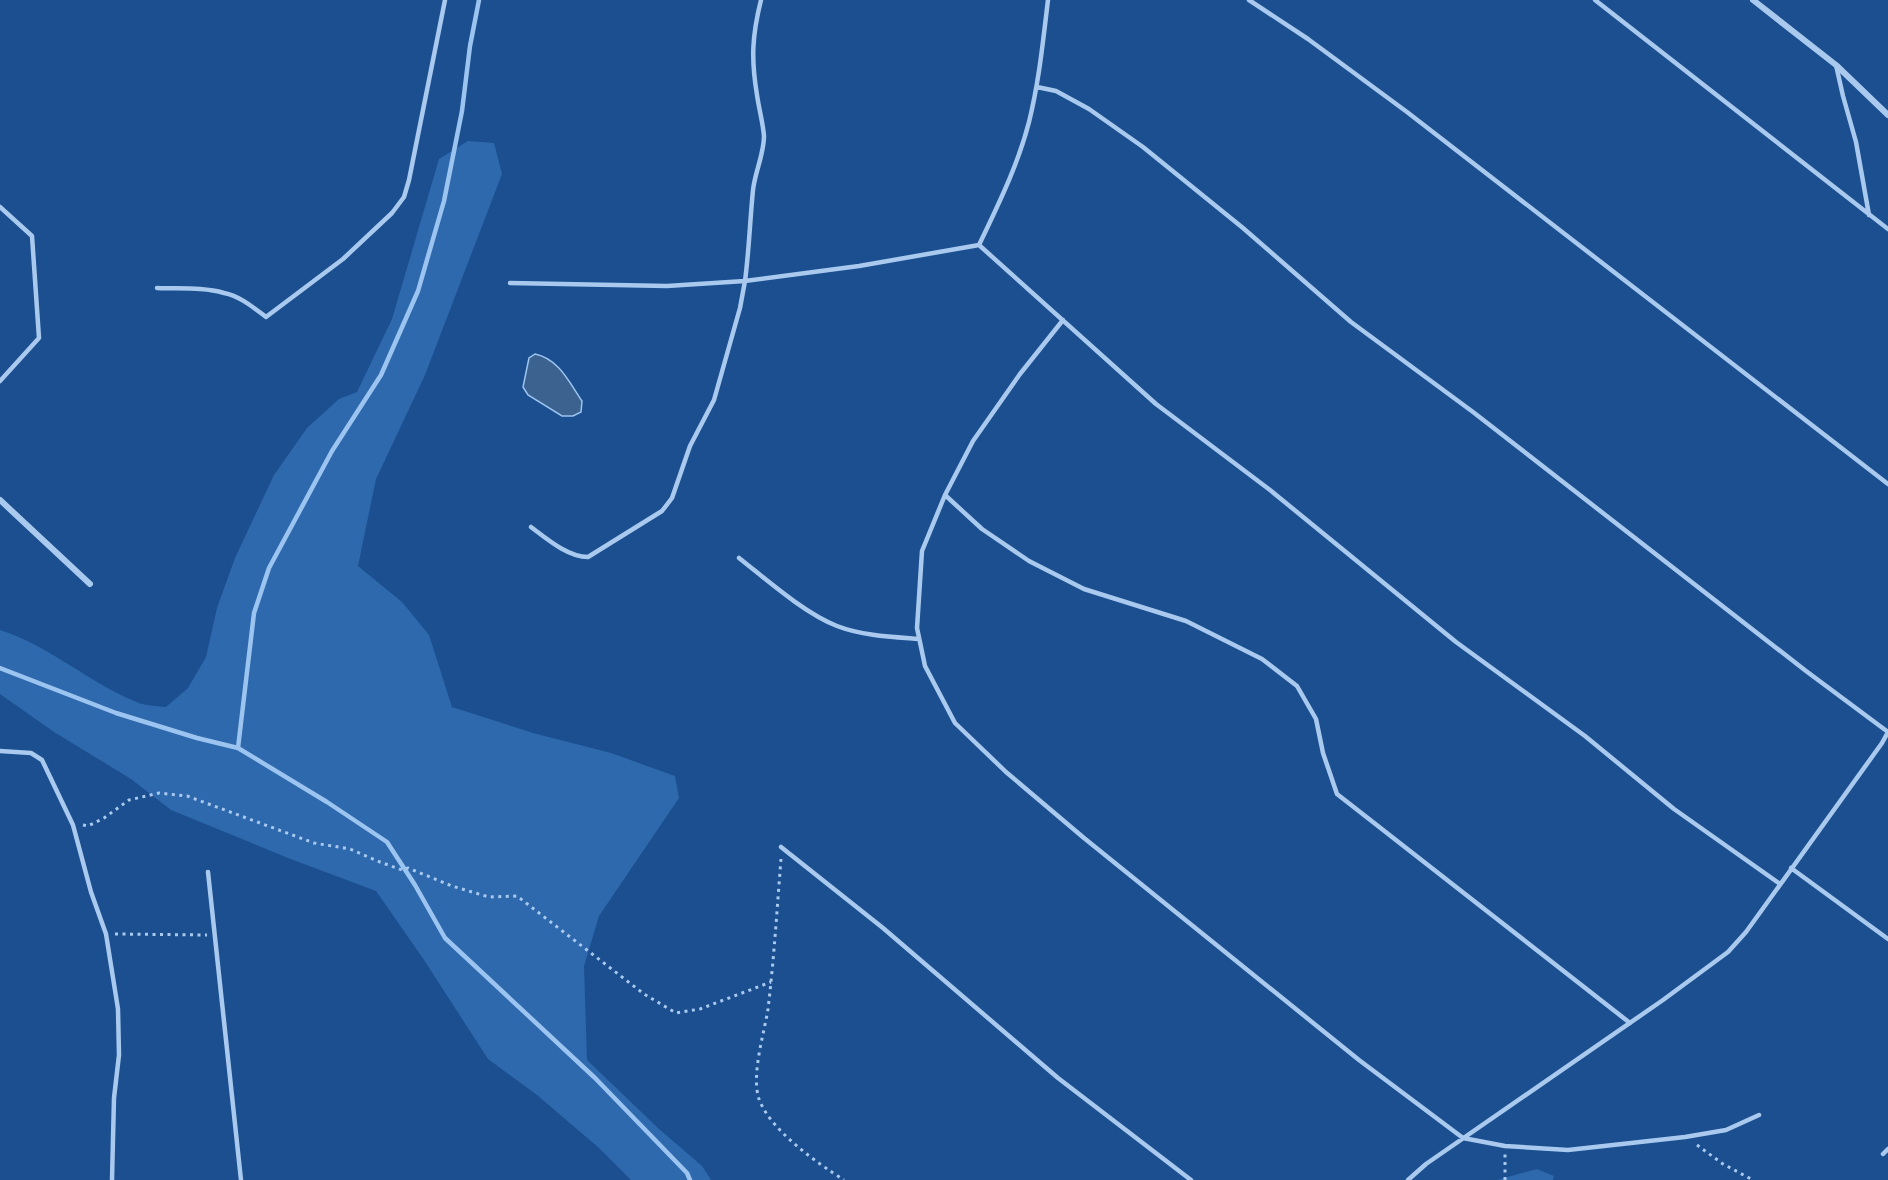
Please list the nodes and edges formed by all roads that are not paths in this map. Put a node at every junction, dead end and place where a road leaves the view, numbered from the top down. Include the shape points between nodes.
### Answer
1 (445, 0) edge
2 (761, 0) edge
3 (1048, 0) edge
4 (1249, 0) edge
5 (1595, 0) edge
6 (1752, 0) edge
7 (1836, 65) junction
8 (1037, 87) junction
9 (1888, 115) edge
10 (0, 207) edge
11 (1869, 215) junction
12 (1888, 230) edge
13 (979, 245) junction
14 (745, 282) junction
15 (510, 283) dead end
16 (157, 288) dead end
17 (1063, 320) junction
18 (0, 381) edge
19 (1888, 484) edge
20 (945, 495) junction
21 (0, 500) edge
22 (531, 527) dead end
23 (739, 558) dead end
24 (90, 584) dead end
25 (919, 639) junction
26 (1882, 743) junction
27 (1888, 748) edge
28 (0, 751) edge
29 (782, 848) road end
30 (1791, 868) junction
31 (208, 872) dead end
32 (1780, 884) junction
33 (1888, 939) edge
34 (1630, 1023) junction
35 (1759, 1115) dead end
36 (1463, 1138) junction
37 (1888, 1149) edge
38 (1883, 1154) dead end
39 (112, 1180) edge
40 (241, 1180) edge
41 (1191, 1180) edge
42 (1408, 1180) edge

1 - 16 lane via 409,180 404,197 392,213 343,259 266,317 226,293
2 - 14 lane via 752,47 764,134 753,189
3 - 8 lane
4 - 19 lane via 1407,112
5 - 11 lane
6 - 7 street
7 - 9 street
7 - 11 lane
8 - 13 lane via 1013,171
8 - 26 lane via 1056,91 1089,109 1143,147 1351,322 1888,732
10 - 18 lane via 32,236 39,338
11 - 12 lane
13 - 14 lane
13 - 17 lane
14 - 15 lane via 667,286
14 - 22 lane via 714,400 690,446 672,498 662,512 588,557 565,550
17 - 20 lane via 973,441
17 - 32 lane via 1156,404 1270,490 1456,642 1585,736 1674,809
20 - 25 lane via 922,551
20 - 34 lane via 982,529 1029,561 1084,589 1186,621 1262,659 1297,686 1316,719 1337,794
21 - 24 street
23 - 25 lane via 804,607 837,626
25 - 36 lane via 925,666 955,723 1006,772 1359,1060
26 - 27 lane
26 - 30 lane
28 - 39 lane via 31,753 42,760 73,825 106,934 118,1009
29 - 41 lane via 884,928 1058,1078
30 - 32 lane
30 - 33 lane
31 - 40 lane
32 - 34 lane via 1728,952
34 - 36 lane
35 - 36 lane via 1726,1130 1568,1150 1506,1146
36 - 42 lane
37 - 38 lane

